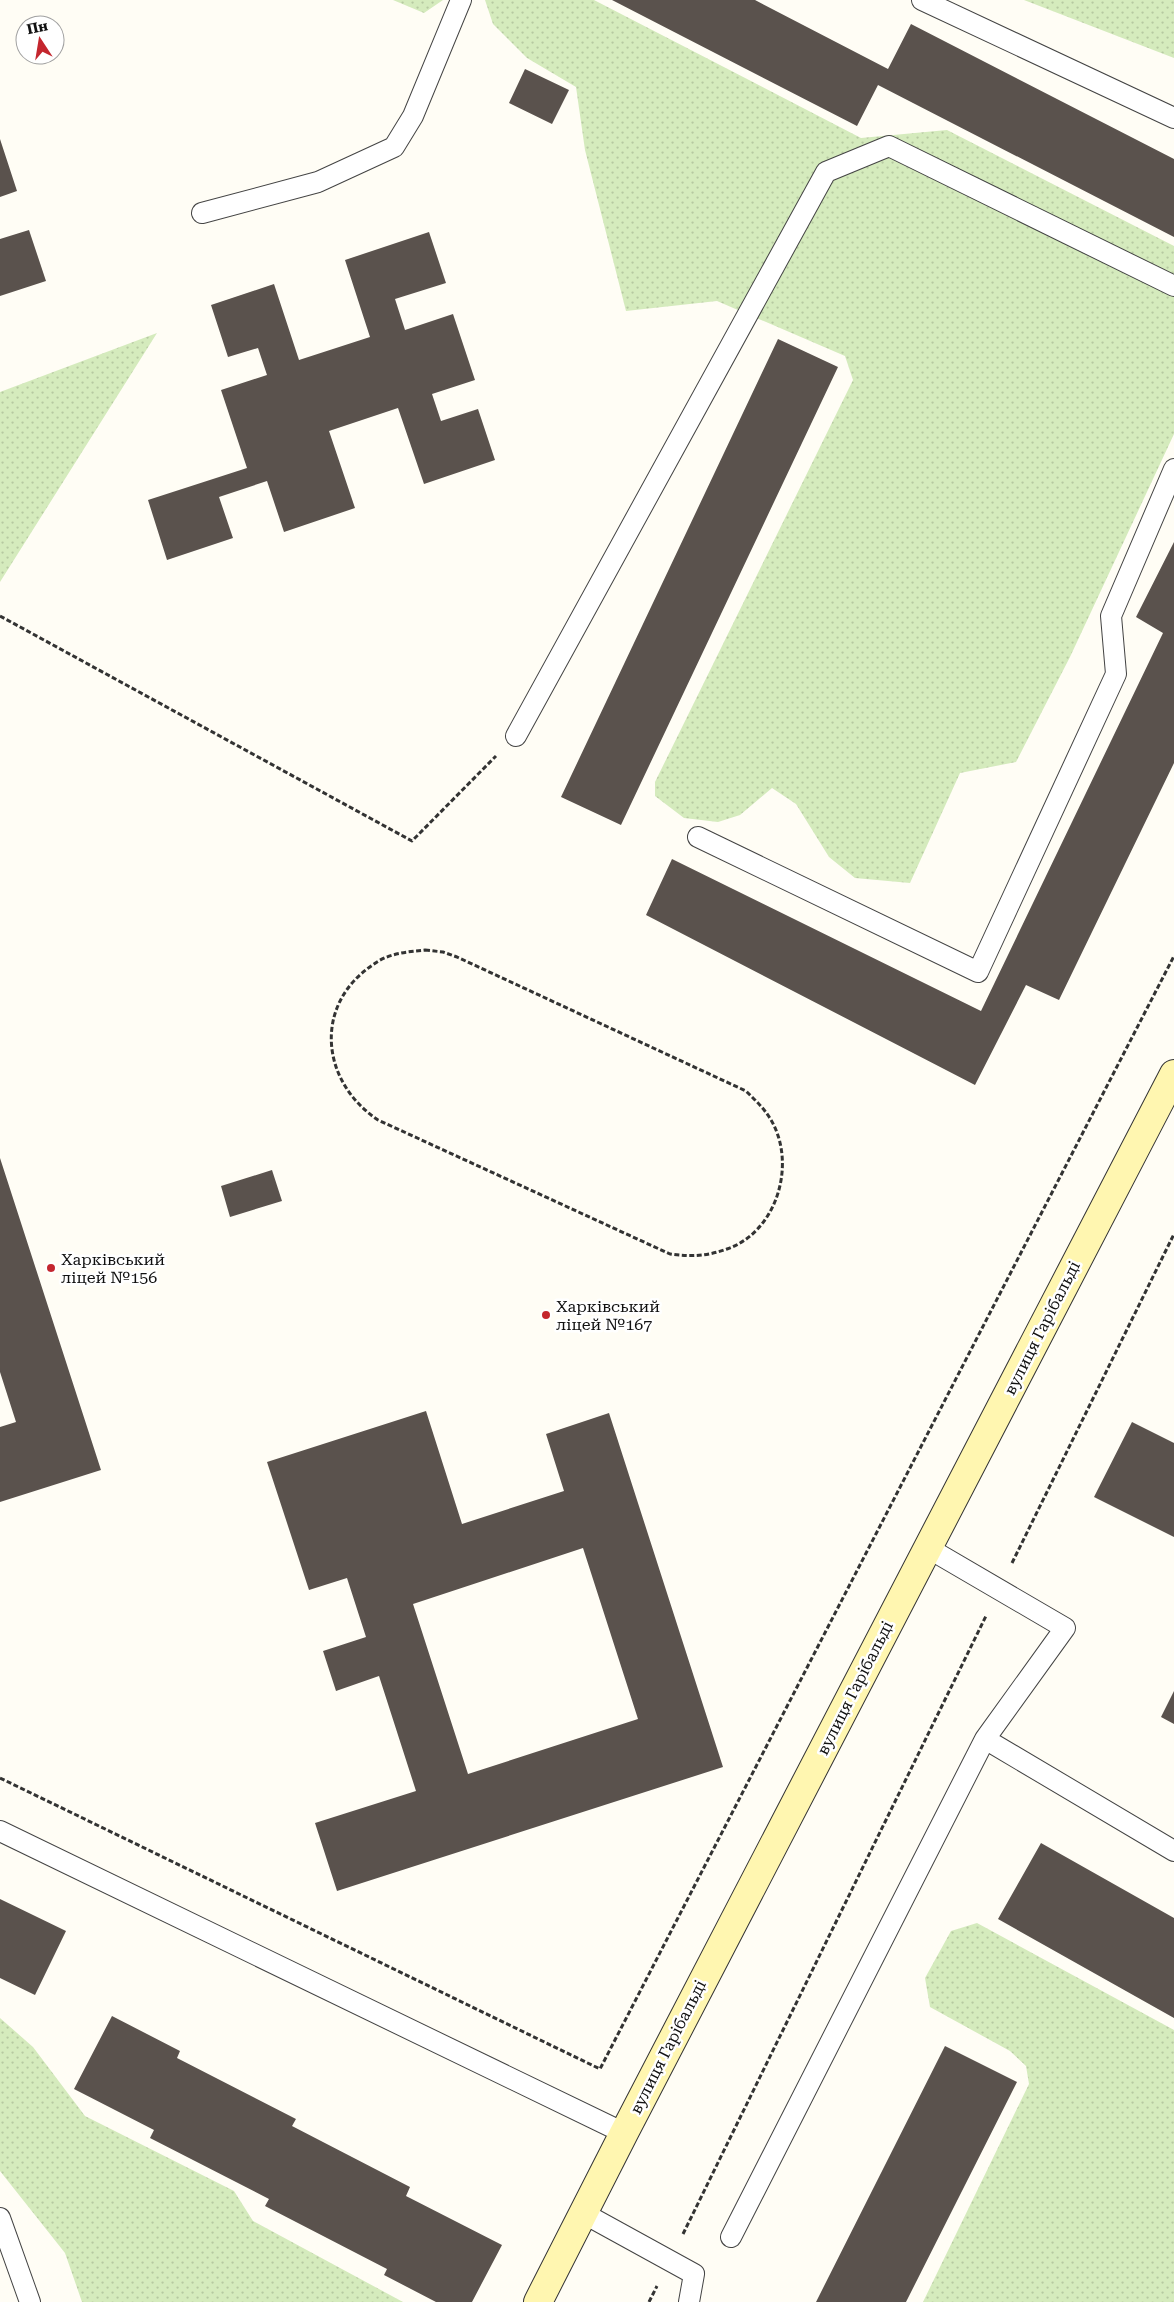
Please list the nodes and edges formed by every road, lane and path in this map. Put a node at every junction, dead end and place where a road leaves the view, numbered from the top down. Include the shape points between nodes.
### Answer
1 (461, 0) edge
2 (922, 0) edge
3 (1174, 118) edge
4 (202, 213) dead end
5 (1174, 286) edge
6 (1174, 469) edge
7 (0, 616) edge
8 (516, 736) joint
9 (698, 837) dead end
10 (1174, 956) edge
11 (1174, 1074) edge
12 (363, 1110) joint
13 (1174, 1234) edge
14 (928, 1548) junction
15 (999, 1590) junction
16 (985, 1739) junction
17 (0, 1778) edge
18 (0, 1831) edge
19 (1174, 1851) edge
20 (624, 2133) junction
21 (583, 2213) junction
22 (0, 2218) edge
23 (731, 2237) dead end
24 (669, 2260) junction
25 (30, 2302) edge
26 (538, 2302) edge
27 (649, 2302) edge
28 (689, 2302) edge

1 - 4 lane via 413,116 394,148 318,182
2 - 3 lane
5 - 8 lane via 890,146 826,172
6 - 9 lane via 1111,616 1116,674 978,972
7 - 8 path via 412,841
10 - 17 path via 600,2069
11 - 14 street, вулиця Гарібальді
12 - 12 path via 670,1254 698,1256 728,1249 746,1239 776,1201 781,1182 783,1167 779,1137 762,1107 746,1091 443,952 400,952 375,963 358,976 344,994 332,1026 334,1065 344,1087
13 - 15 path
14 - 15 lane
14 - 20 street, вулиця Гарібальді
15 - 16 lane via 1065,1628
15 - 24 path
16 - 19 lane
16 - 23 lane
18 - 20 lane
20 - 21 street, вулиця Гарібальді
21 - 24 lane
21 - 26 street, вулиця Гарібальді
22 - 25 lane
24 - 27 path
24 - 28 lane via 694,2274

